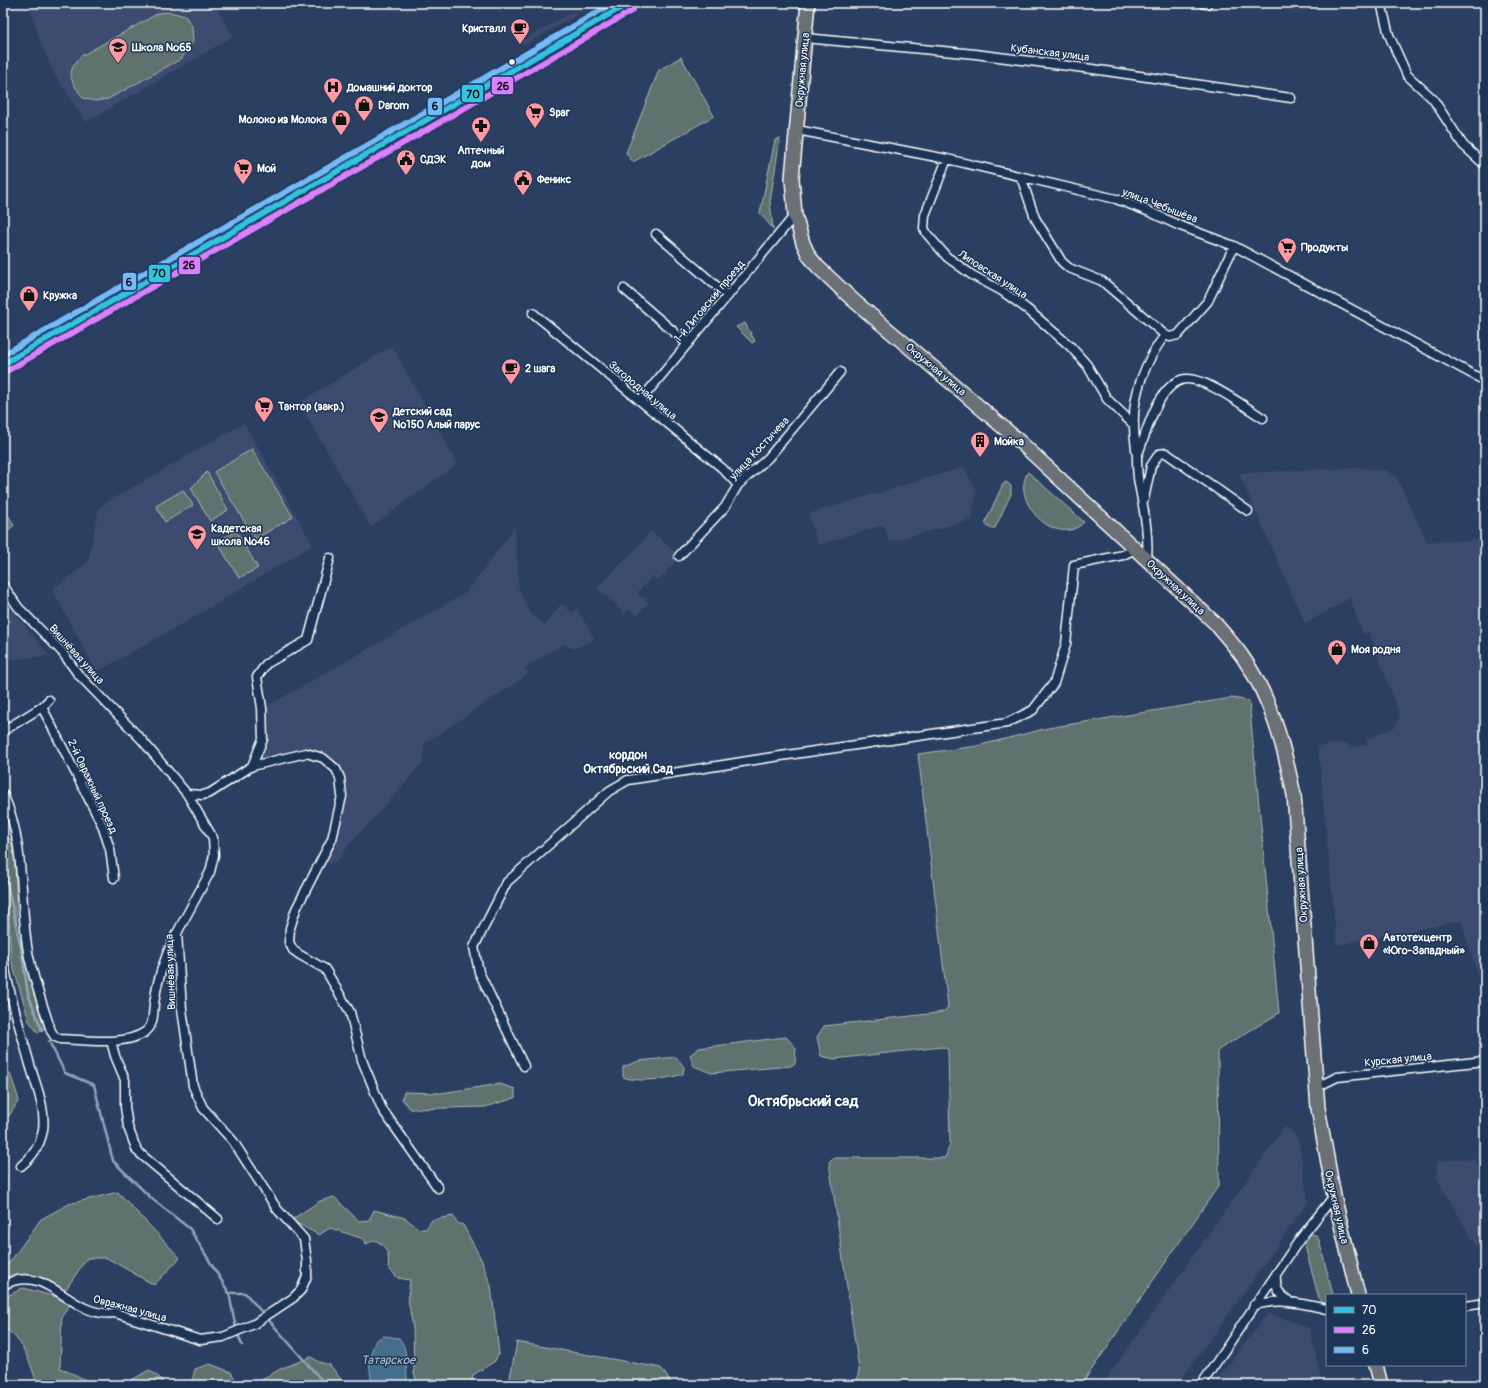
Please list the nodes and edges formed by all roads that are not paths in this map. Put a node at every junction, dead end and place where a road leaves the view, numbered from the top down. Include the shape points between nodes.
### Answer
1 (629, 3) edge
2 (808, 3) edge
3 (1381, 3) edge
4 (805, 38) junction
5 (1291, 98) dead end
6 (797, 130) junction
7 (947, 159) junction
8 (1485, 165) edge
9 (1021, 177) junction
10 (795, 215) junction
11 (656, 234) dead end
12 (1234, 246) junction
13 (624, 289) dead end
14 (728, 296) junction
15 (532, 313) dead end
16 (1165, 335) junction
17 (688, 344) junction
18 (3, 364) edge
19 (840, 372) dead end
20 (1485, 381) edge
21 (640, 401) junction
22 (1263, 418) dead end
23 (1134, 425) junction
24 (1137, 456) junction
25 (738, 485) junction
26 (1144, 504) junction
27 (1248, 511) dead end
28 (1135, 549) junction
29 (679, 556) dead end
30 (330, 558) dead end
31 (1147, 560) junction
32 (3, 585) edge
33 (50, 700) dead end
34 (42, 707) junction
35 (3, 731) edge
36 (252, 766) junction
37 (3, 794) edge
38 (187, 794) junction
39 (114, 878) dead end
40 (177, 933) junction
41 (3, 957) edge
42 (111, 1041) junction
43 (1485, 1061) edge
44 (524, 1066) dead end
45 (1315, 1088) junction
46 (21, 1166) dead end
47 (438, 1188) dead end
48 (1334, 1196) junction
49 (218, 1219) dead end
50 (1276, 1274) junction
51 (3, 1285) edge
52 (1358, 1294) edge
53 (1288, 1300) junction
54 (1479, 1304) dead end
55 (1254, 1305) junction
56 (1466, 1306) edge
57 (1326, 1309) edge
58 (200, 1340) joint
59 (1376, 1366) edge
60 (1201, 1385) edge
61 (1381, 1385) edge

1 - 18 main road via 439,115 188,256
2 - 4 main road, Окружная улица
3 - 8 street via 1389,35 1407,75 1433,99 1463,145
4 - 5 street, Кубанская улица via 1092,68
4 - 6 main road, Окружная улица
6 - 7 street, улица Чебышёва
6 - 10 main road, Окружная улица via 792,178
7 - 9 street, улица Чебышёва
7 - 23 street, Липовская улица via 925,215 926,234 947,257 972,275 1002,291 1070,346 1087,365 1107,399
9 - 12 street, улица Чебышёва via 1116,199
9 - 16 street via 1035,218 1062,262 1069,268 1102,281
10 - 14 street, 1-й Литовский проезд
10 - 28 main road, Окружная улица via 802,244 818,267 1008,432
11 - 14 street
12 - 16 street via 1208,301 1178,335
12 - 20 street, улица Чебышёва
13 - 17 street
14 - 17 street, 1-й Литовский проезд
15 - 21 street, Загородная улица
16 - 23 street via 1149,360 1138,390
17 - 21 street, 1-й Литовский проезд
19 - 25 street, улица Костычева via 768,458
21 - 25 street, Загородная улица via 722,468
22 - 24 street via 1206,384 1189,379 1181,380 1172,385 1156,407
23 - 24 street
24 - 26 street via 1138,483
25 - 29 street, улица Костычева via 725,507
26 - 27 street via 1151,466 1159,454 1166,453
26 - 31 street via 1148,537
28 - 31 main road, Окружная улица
28 - 44 street via 1123,555 1074,564 1066,644 1054,683 1033,710 1007,723 628,780 609,791 507,882 474,947 479,972
30 - 36 street via 308,640 266,664 258,677 263,739
31 - 45 main road, Окружная улица via 1215,623 1242,657 1262,690 1280,735 1294,795
32 - 38 street, Вишнёвая улица via 18,608 142,740
33 - 34 street
34 - 35 street
34 - 39 street, 2-й Овражный проезд via 102,825 110,849
36 - 38 street via 210,793
36 - 47 street via 306,753 323,758 336,769 340,778 342,796 332,838 296,908 289,942 293,950 325,969 350,1012 362,1060 382,1109
37 - 42 street via 19,850 28,952 51,1031 60,1040
38 - 40 street, Вишнёвая улица via 213,838 214,855 210,872
40 - 42 street via 160,972 152,1022 147,1031 137,1036
40 - 58 street, Вишнёвая улица via 182,1009 193,1086 203,1108 233,1141 277,1209 304,1239 307,1261 306,1276 301,1290 293,1298 254,1324 223,1337
41 - 46 street via 29,1062 43,1106 43,1130 39,1144 33,1156
42 - 49 street via 125,1080 127,1120 137,1151
43 - 45 street, Курская улица via 1337,1077
45 - 48 main road, Окружная улица
48 - 50 street via 1316,1216
48 - 52 main road, Окружная улица
50 - 53 street via 1275,1284 1279,1294
50 - 55 street
51 - 58 street, Овражная улица via 23,1278 42,1281 77,1305 106,1314 115,1313
53 - 55 street
53 - 57 street
54 - 56 street
55 - 60 street
59 - 61 main road

